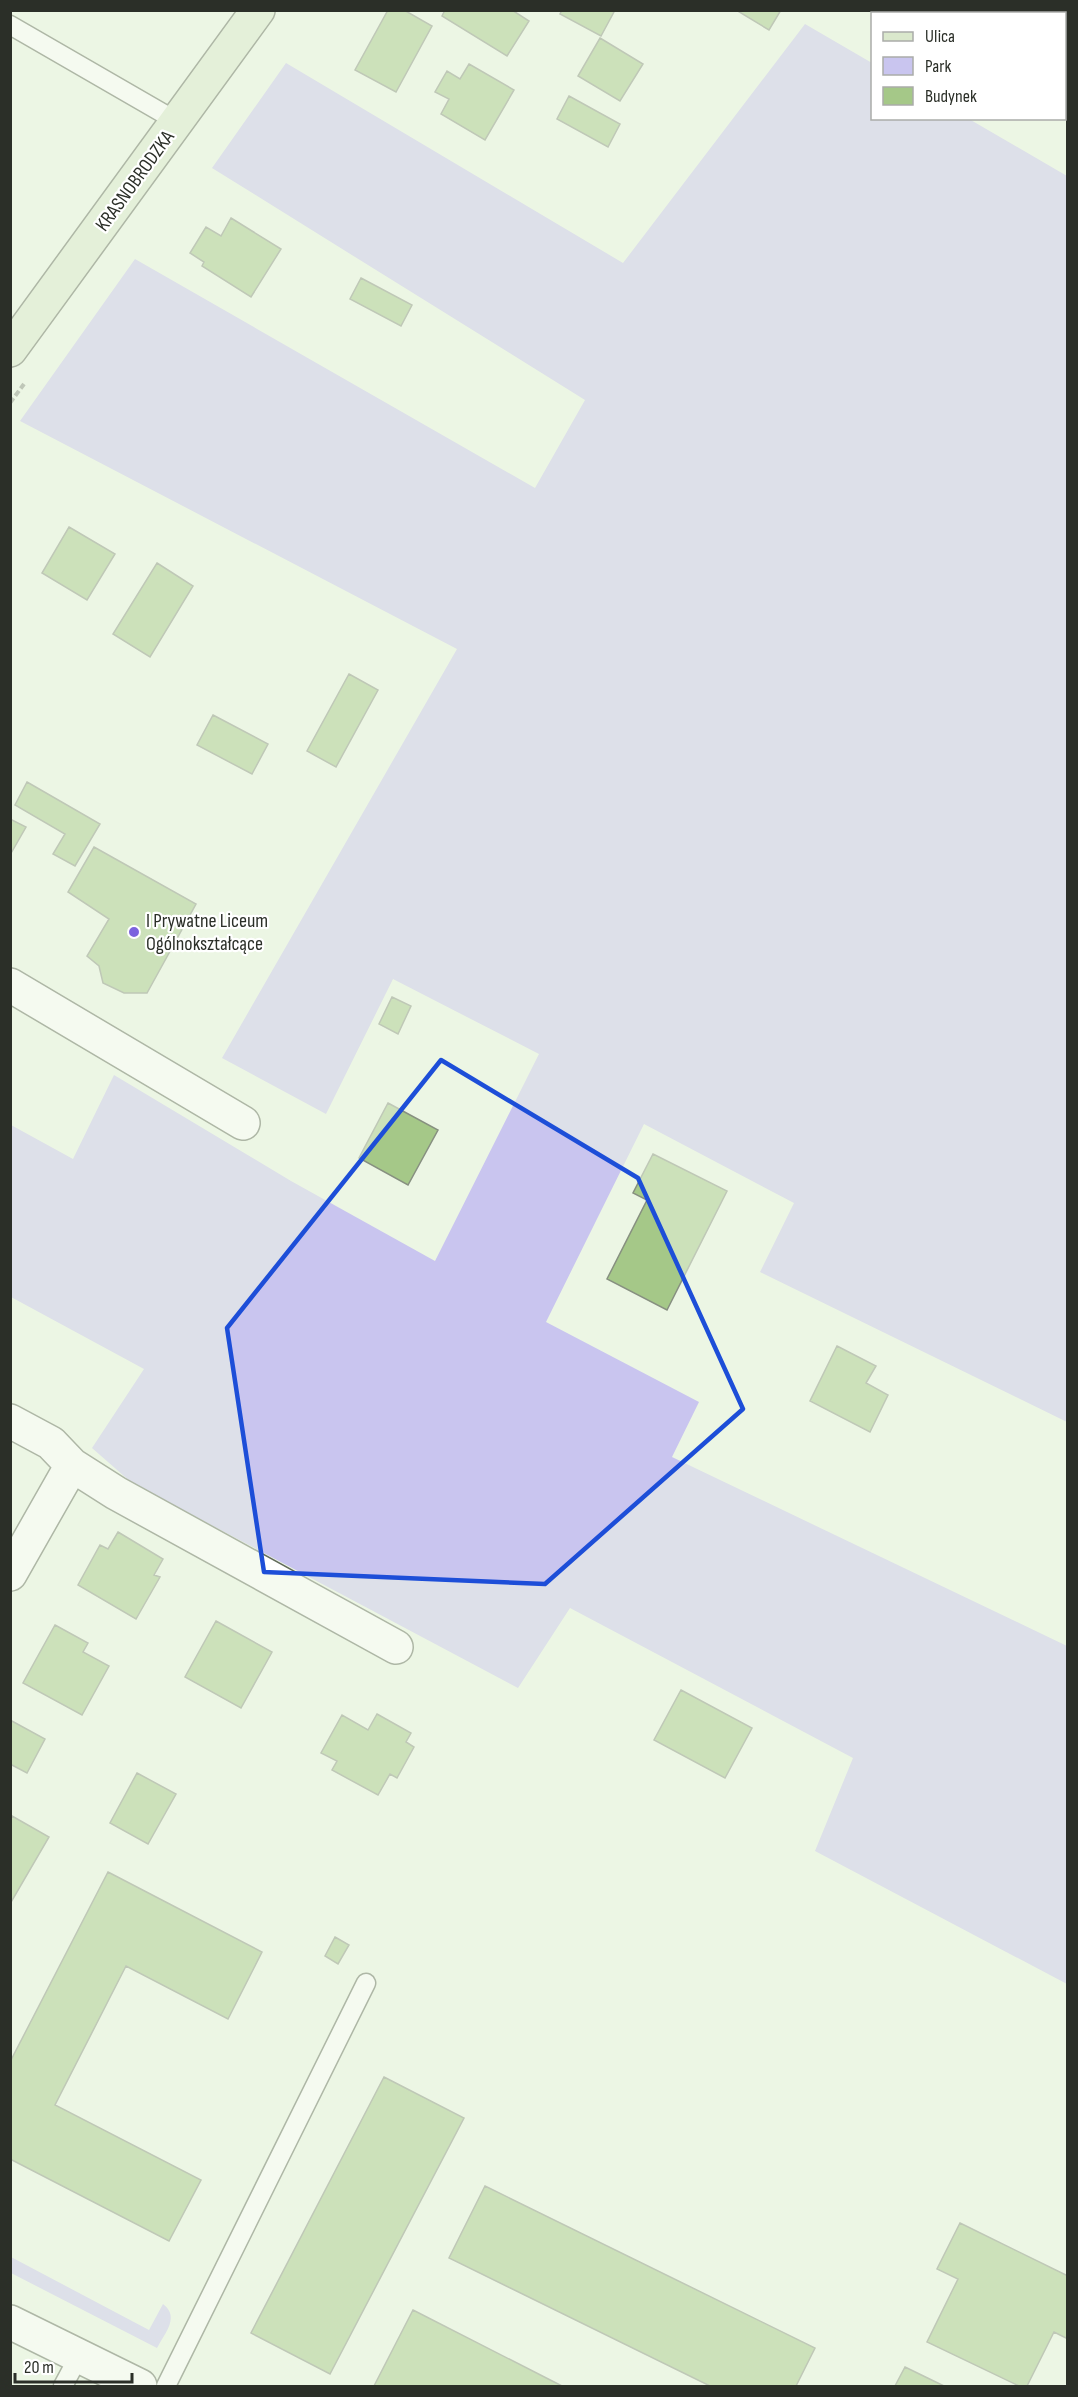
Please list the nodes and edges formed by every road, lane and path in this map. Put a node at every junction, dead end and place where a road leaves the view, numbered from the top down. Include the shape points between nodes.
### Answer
1 (258, 10) edge
2 (10, 25) edge
3 (178, 122) junction
4 (10, 350) edge
5 (10, 985) edge
6 (243, 1123) dead end
7 (10, 1420) edge
8 (72, 1465) junction
9 (10, 1574) edge
10 (396, 1647) dead end
11 (366, 1983) dead end
12 (10, 2322) edge
13 (80, 2356) junction
14 (63, 2386) edge
15 (140, 2386) edge
16 (166, 2386) edge

1 - 3 street, KRASNOBRODZKA
2 - 3 lane
3 - 4 street, KRASNOBRODZKA
5 - 6 street
7 - 8 street via 51,1443
8 - 9 street
8 - 10 street
11 - 16 lane
12 - 13 street
13 - 14 lane
13 - 15 street

